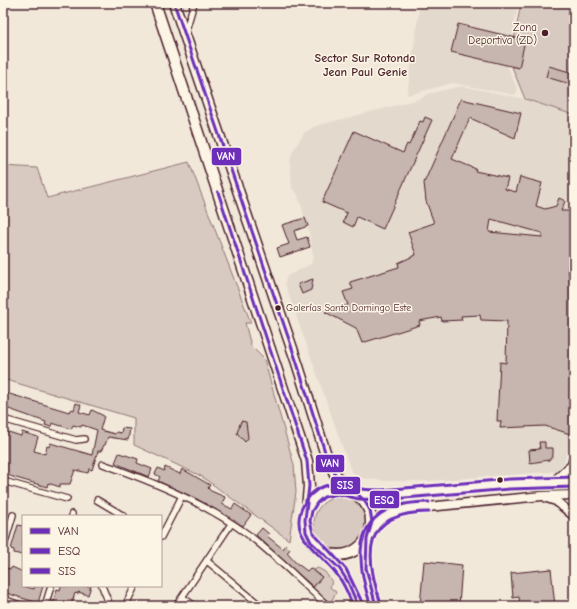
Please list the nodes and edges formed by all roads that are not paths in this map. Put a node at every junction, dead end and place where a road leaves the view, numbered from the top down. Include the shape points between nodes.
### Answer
1 (155, 3) edge
2 (174, 3) edge
3 (194, 3) edge
4 (185, 39) junction
5 (3, 419) edge
6 (84, 439) dead end
7 (573, 461) edge
8 (104, 464) dead end
9 (574, 476) edge
10 (3, 481) edge
11 (574, 482) edge
12 (552, 483) junction
13 (345, 489) junction
14 (355, 492) junction
15 (574, 495) edge
16 (182, 496) junction
17 (542, 496) junction
18 (67, 499) dead end
19 (97, 500) dead end
20 (307, 509) junction
21 (13, 515) dead end
22 (122, 515) edge
23 (574, 516) edge
24 (231, 524) junction
25 (162, 535) edge
26 (368, 536) junction
27 (3, 549) edge
28 (320, 550) junction
29 (207, 561) junction
30 (51, 587) edge
31 (102, 587) edge
32 (134, 587) edge
33 (182, 597) junction
34 (3, 600) edge
35 (354, 603) edge
36 (23, 606) edge
37 (45, 606) edge
38 (110, 606) edge
39 (125, 606) edge
40 (176, 606) edge
41 (195, 606) edge
42 (261, 606) edge
43 (328, 606) edge
44 (376, 606) edge

1 - 20 highway via 307,461
2 - 4 highway
3 - 4 street via 186,25
4 - 13 highway via 325,452
5 - 6 street via 76,440
7 - 9 main road
7 - 12 main road
8 - 16 street via 158,483
10 - 18 street
11 - 12 main road
12 - 14 main road via 388,494
13 - 14 highway
13 - 20 highway via 333,488 322,492 313,499
14 - 26 highway via 370,510 372,522
15 - 17 main road
16 - 24 street
16 - 25 street
17 - 23 main road via 556,501
17 - 26 main road via 407,508 379,522
19 - 22 street
20 - 28 highway via 306,532
21 - 27 street
24 - 29 street
24 - 43 street via 246,534
26 - 28 highway via 358,549 350,554 330,554
26 - 44 highway via 366,568
28 - 35 highway via 339,568 348,582
29 - 33 street
29 - 42 street
30 - 37 street
31 - 38 street
32 - 39 street
33 - 40 street
33 - 41 street
34 - 36 street

